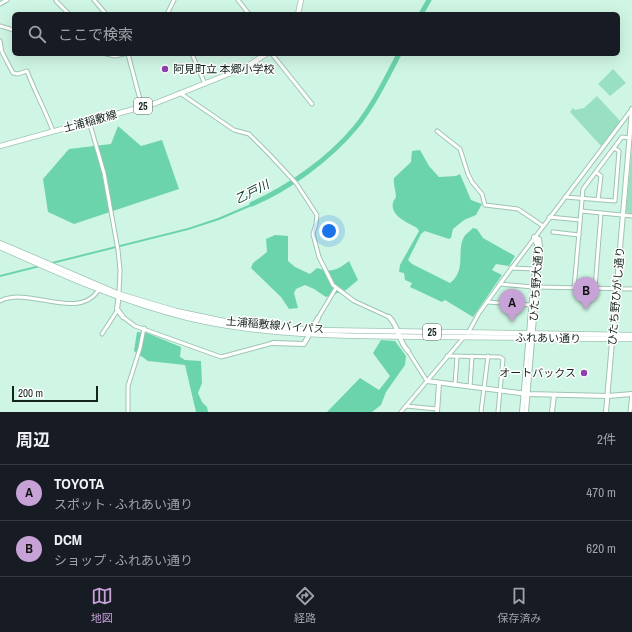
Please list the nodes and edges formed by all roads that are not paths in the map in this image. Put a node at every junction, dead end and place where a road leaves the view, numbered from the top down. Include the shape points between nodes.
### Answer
1 (7, 0) edge
2 (94, 0) edge
3 (174, 0) edge
4 (238, 0) edge
5 (302, 0) edge
6 (56, 1) edge
7 (0, 4) edge
8 (66, 12) edge
9 (104, 12) edge
10 (168, 12) edge
11 (247, 12) edge
12 (299, 12) edge
13 (0, 26) edge
14 (12, 29) edge
15 (0, 41) edge
16 (1, 52) edge
17 (129, 56) edge
18 (193, 56) edge
19 (263, 56) edge
20 (274, 56) edge
21 (205, 84) junction
22 (180, 93) junction
23 (312, 104) dead end
24 (142, 107) junction
25 (632, 109) edge
26 (89, 121) junction
27 (53, 131) junction
28 (437, 131) dead end
29 (631, 133) edge
30 (630, 138) junction
31 (0, 146) edge
32 (614, 148) junction
33 (596, 172) junction
34 (617, 176) junction
35 (627, 177) junction
36 (565, 197) junction
37 (582, 198) junction
38 (598, 200) junction
39 (581, 212) junction
40 (601, 213) junction
41 (624, 215) junction
42 (632, 216) edge
43 (549, 217) junction
44 (580, 220) junction
45 (543, 226) junction
46 (553, 232) dead end
47 (579, 235) junction
48 (534, 238) junction
49 (0, 243) edge
50 (0, 247) edge
51 (512, 268) junction
52 (535, 269) junction
53 (500, 284) junction
54 (535, 287) junction
55 (336, 288) junction
56 (574, 288) junction
57 (595, 288) junction
58 (617, 288) junction
59 (632, 289) edge
60 (98, 291) junction
61 (119, 296) junction
62 (0, 302) edge
63 (487, 302) junction
64 (531, 305) junction
65 (117, 311) junction
66 (123, 317) joint
67 (389, 317) joint
68 (318, 318) joint
69 (144, 328) junction
70 (310, 332) junction
71 (102, 334) dead end
72 (398, 334) junction
73 (632, 334) edge
74 (466, 335) junction
75 (531, 335) junction
76 (613, 337) junction
77 (632, 339) edge
78 (273, 343) joint
79 (408, 351) joint
80 (447, 356) junction
81 (457, 356) junction
82 (472, 356) junction
83 (488, 356) junction
84 (427, 381) junction
85 (439, 384) junction
86 (454, 385) junction
87 (470, 387) junction
88 (484, 389) junction
89 (500, 390) junction
90 (526, 394) junction
91 (632, 394) edge
92 (554, 395) junction
93 (608, 396) junction
94 (406, 406) junction
95 (437, 411) edge
96 (128, 412) edge
97 (401, 412) edge
98 (481, 412) edge
99 (498, 412) edge
100 (522, 412) edge
101 (526, 412) edge
102 (552, 412) edge
103 (606, 412) edge
104 (630, 412) edge

1 - 7 street
2 - 9 street
3 - 10 street
4 - 11 street
5 - 12 main road
6 - 8 street
13 - 14 street
15 - 16 street
16 - 27 street via 13,73 27,71 38,100 45,107
17 - 24 street
18 - 21 street
19 - 21 main road, 土浦稲敷線 / 25 via 246,68
20 - 23 street
21 - 22 main road, 土浦稲敷線 / 25
22 - 24 main road, 土浦稲敷線 / 25
22 - 55 street via 234,130 249,134 295,182 317,215 313,234 317,250 327,276
24 - 26 main road, 土浦稲敷線 / 25
25 - 29 street, ひたち野ひがし通り
25 - 36 street
26 - 27 main road, 土浦稲敷線 / 25
26 - 61 street via 104,173 118,250
27 - 31 main road, 土浦稲敷線 / 25
28 - 45 street via 460,150 468,174 482,194 485,205 518,209
29 - 30 street, ひたち野ひがし通り
30 - 32 street via 622,137
30 - 35 street, ひたち野ひがし通り
32 - 33 street
32 - 34 street via 619,151
33 - 37 street via 583,189
33 - 38 street via 601,176
34 - 35 street
34 - 38 street via 615,201
35 - 41 street, ひたち野ひがし通り
36 - 37 street
36 - 43 street
37 - 38 street
37 - 39 street
39 - 40 street
39 - 44 street
40 - 41 street
40 - 57 street
41 - 42 street
41 - 58 street, ひたち野ひがし通り
43 - 44 street
43 - 45 street
44 - 47 street
45 - 48 street
46 - 47 street
47 - 56 street
48 - 51 street
48 - 52 street, ひたち野大通り via 537,244
48 - 54 street, ひたち野大通り via 540,241
49 - 61 main road, 土浦稲敷線バイパス / 25
50 - 60 main road, 土浦稲敷線バイパス / 25
51 - 52 street
51 - 53 street
52 - 54 street, ひたち野大通り
53 - 54 street
53 - 63 street
54 - 56 street
54 - 64 street, ひたち野大通り
54 - 75 street, ひたち野大通り
55 - 67 street via 364,307
55 - 68 street
56 - 57 street
57 - 58 street
58 - 59 street
58 - 76 street, ひたち野ひがし通り
60 - 61 main road, 土浦稲敷線バイパス / 25
60 - 62 street via 94,296 71,305 15,296
61 - 65 street
61 - 70 main road, 土浦稲敷線バイパス / 25 via 209,319
63 - 64 street
63 - 74 street
64 - 75 street, ひたち野大通り
65 - 66 street
65 - 71 street
66 - 69 street via 135,326
67 - 72 street
68 - 70 street
69 - 78 street via 221,357
69 - 96 street via 128,386
70 - 72 main road, 土浦稲敷線バイパス / 25
70 - 78 street via 302,344
72 - 74 main road, 土浦稲敷線バイパス / 25
72 - 79 street via 401,344
73 - 76 main road, ふれあい通り / 25
74 - 75 main road, ふれあい通り / 25
74 - 80 street
75 - 76 main road, ふれあい通り / 25
75 - 90 street, ひたち野大通り
76 - 77 main road, ふれあい通り / 25
76 - 93 street, ひたち野ひがし通り
79 - 84 street
80 - 81 street
80 - 84 street
81 - 82 street
81 - 86 street
82 - 83 street
82 - 87 street
83 - 88 street
83 - 89 street via 503,359
84 - 85 street
84 - 94 street
85 - 86 street
85 - 95 street
86 - 87 street
87 - 88 street
88 - 89 street
88 - 98 street
89 - 90 street
89 - 99 street
90 - 92 street
90 - 100 street, ひたち野大通り
90 - 101 street, ひたち野大通り
91 - 93 street
91 - 104 street
92 - 93 street
92 - 102 street
93 - 103 street, ひたち野ひがし通り
94 - 95 street
94 - 97 street

